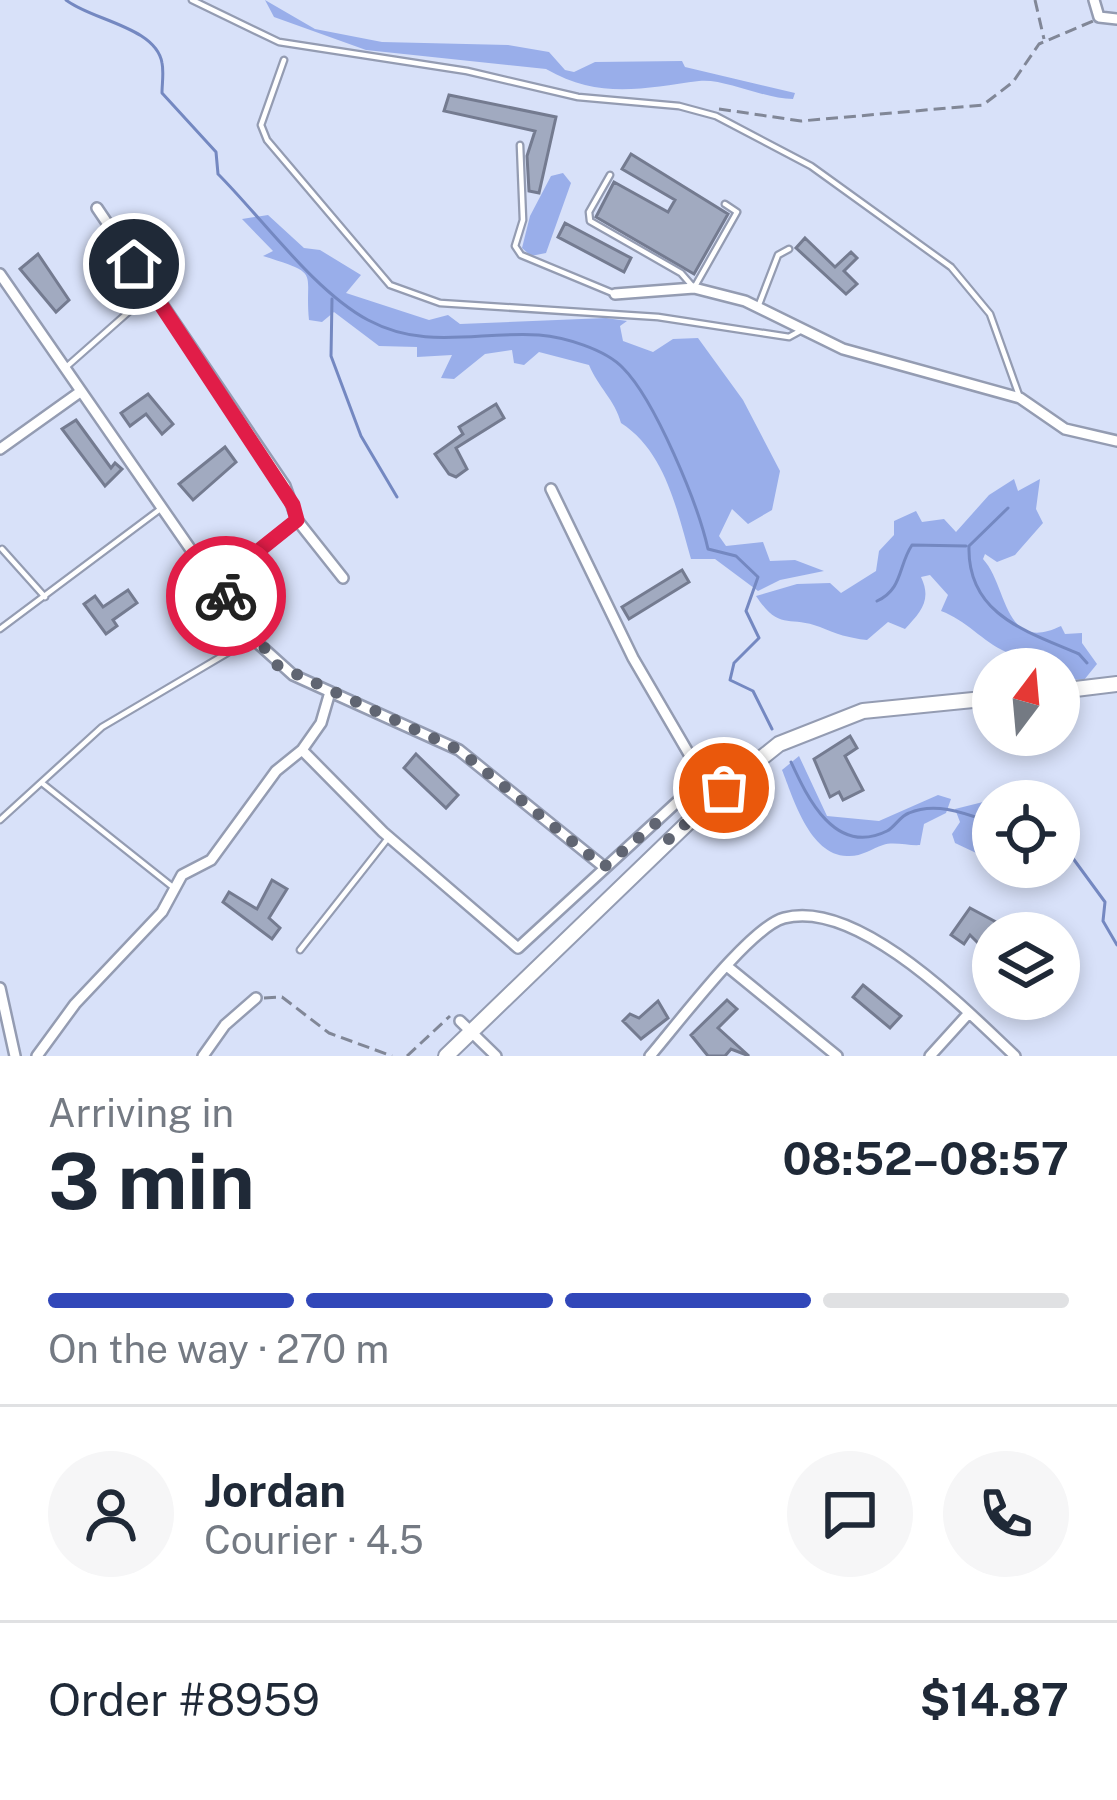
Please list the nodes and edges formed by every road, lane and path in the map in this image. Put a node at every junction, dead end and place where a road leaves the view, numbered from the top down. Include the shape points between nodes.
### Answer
1 (192, 0) edge
2 (1034, 0) edge
3 (1094, 0) edge
4 (1100, 17) junction
5 (1117, 19) edge
6 (1045, 41) junction
7 (284, 60) dead end
8 (716, 116) junction
9 (520, 145) dead end
10 (610, 175) dead end
11 (725, 204) dead end
12 (97, 208) dead end
13 (789, 249) dead end
14 (0, 274) edge
15 (694, 288) junction
16 (152, 292) junction
17 (614, 294) joint
18 (758, 307) junction
19 (800, 331) junction
20 (64, 369) junction
21 (80, 392) junction
22 (1019, 398) junction
23 (1117, 441) edge
24 (0, 449) edge
25 (551, 489) dead end
26 (161, 508) junction
27 (297, 520) junction
28 (2, 549) edge
29 (343, 578) dead end
30 (217, 584) junction
31 (45, 597) junction
32 (0, 629) edge
33 (252, 638) junction
34 (1117, 684) edge
35 (1080, 688) edge
36 (330, 692) junction
37 (972, 700) edge
38 (302, 750) junction
39 (42, 784) junction
40 (0, 820) edge
41 (656, 823) junction
42 (389, 837) junction
43 (669, 839) junction
44 (604, 867) junction
45 (175, 888) junction
46 (300, 950) dead end
47 (728, 968) junction
48 (0, 988) edge
49 (256, 998) joint
50 (969, 1013) junction
51 (465, 1027) junction
52 (13, 1036) junction
53 (0, 1039) edge
54 (658, 1053) edge
55 (15, 1056) edge
56 (37, 1056) edge
57 (203, 1056) edge
58 (392, 1056) edge
59 (407, 1056) edge
60 (446, 1056) edge
61 (496, 1056) edge
62 (837, 1056) edge
63 (930, 1056) edge
64 (1015, 1056) edge

1 - 8 lane via 279,42
2 - 6 path
3 - 4 street
4 - 5 street
4 - 6 path
6 - 8 path via 1005,91 983,105 801,121 727,107
7 - 19 lane via 261,125 268,140 390,285 440,303 658,317 789,337
8 - 22 lane via 811,166 951,267 990,314
9 - 17 lane via 523,220 515,246
10 - 15 lane via 590,220
11 - 15 lane via 737,212
12 - 16 street
13 - 18 lane via 778,255
14 - 20 street
15 - 17 street
15 - 18 street
16 - 20 lane
16 - 27 street via 285,486
18 - 19 street
19 - 22 street
20 - 21 street
21 - 24 street
21 - 26 street
22 - 23 street via 1065,430
25 - 41 street via 696,766 698,778
26 - 30 street
26 - 31 lane
27 - 29 street
27 - 30 street
28 - 31 lane
30 - 33 street
31 - 32 lane
33 - 36 street via 277,665
33 - 39 lane via 102,727
34 - 35 main road
36 - 38 street
36 - 44 street via 459,750
37 - 43 main road via 863,711 821,724 756,761
38 - 42 street
38 - 45 street via 276,771 211,860
39 - 40 lane
39 - 45 lane
41 - 43 street
41 - 44 street
42 - 44 street via 518,948
42 - 46 lane
43 - 51 main road
45 - 56 street
47 - 50 street via 781,918 805,916 903,955
47 - 54 street
47 - 62 street
48 - 52 street
49 - 57 street
49 - 58 path via 282,998 329,1034
50 - 63 street
50 - 64 street
51 - 59 path via 452,1015
51 - 60 main road
51 - 61 street
52 - 53 lane
52 - 55 street

